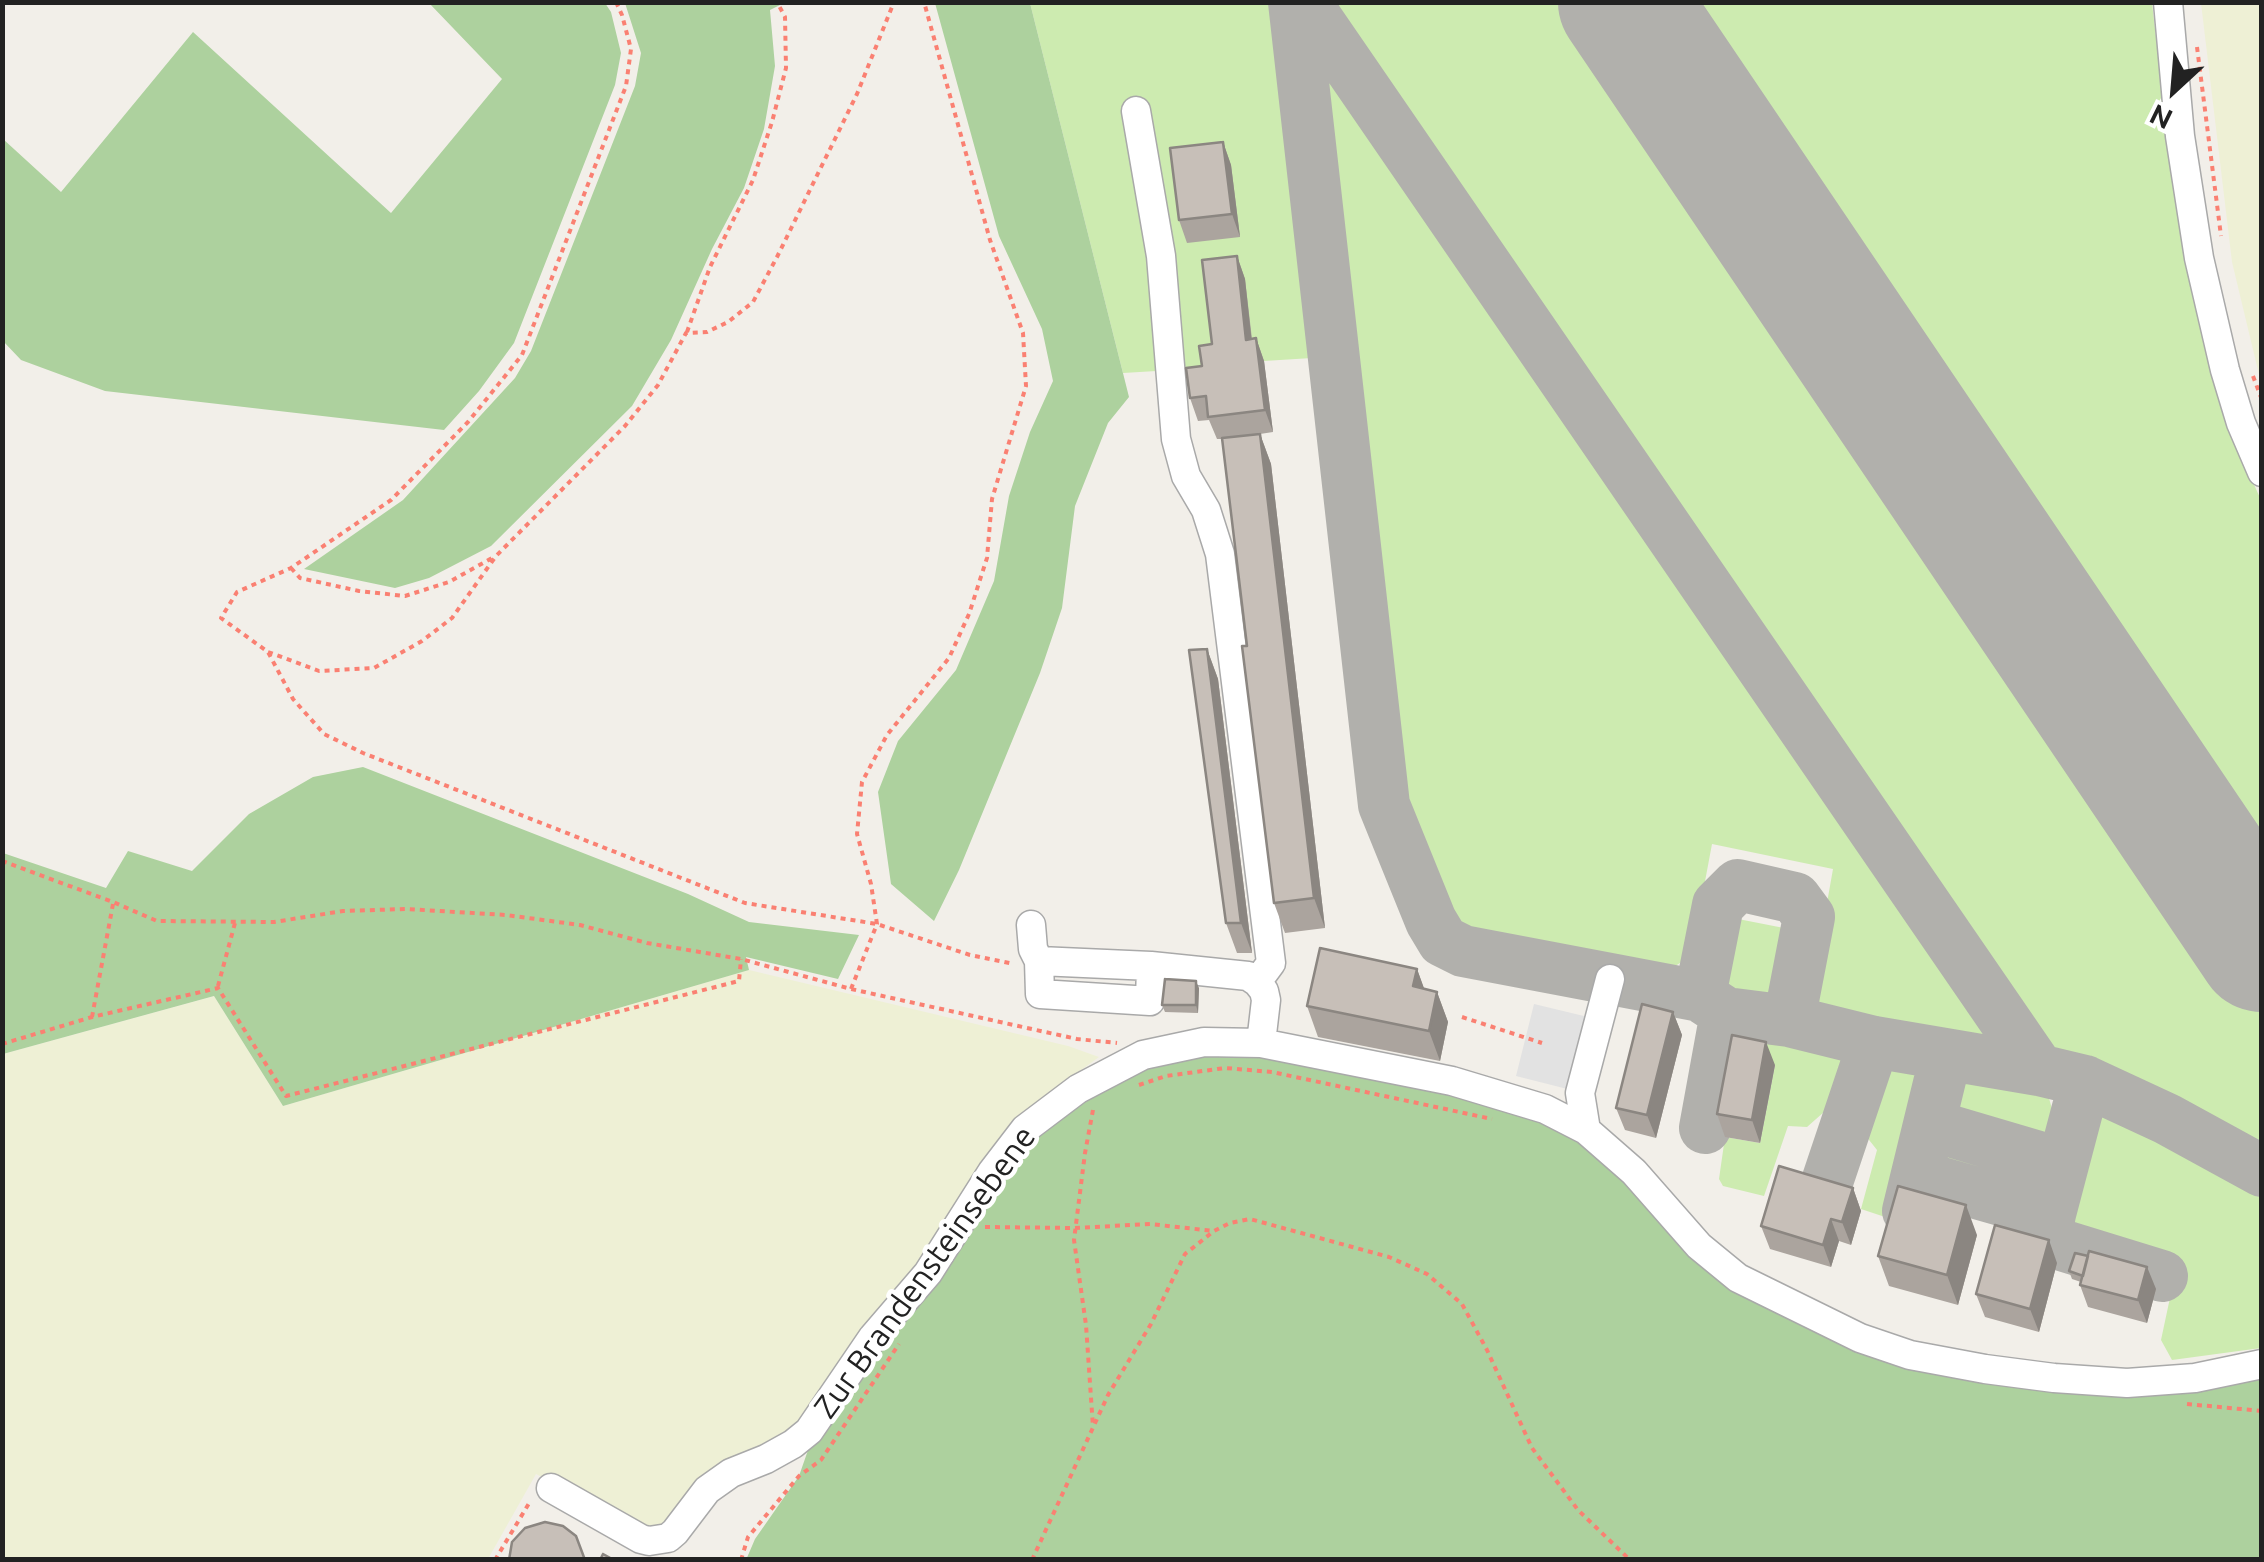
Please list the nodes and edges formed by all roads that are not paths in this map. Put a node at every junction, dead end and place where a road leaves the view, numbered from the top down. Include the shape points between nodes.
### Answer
1 (2168, 2) edge
2 (1136, 110) dead end
3 (2262, 472) edge
4 (1031, 924) dead end
5 (1610, 978) dead end
6 (1257, 982) junction
7 (1262, 1043) junction
8 (1586, 1130) junction
9 (2262, 1364) edge
10 (551, 1488) road end

1 - 3 street via 2199,258 2225,370
2 - 6 street via 1161,256 1176,439 1220,554 1272,963
4 - 6 street via 1039,961 1224,972
5 - 8 street via 1580,1092
6 - 7 street via 1266,1000
7 - 8 street, Zur Brandensteinsebene via 1452,1081 1545,1109
7 - 10 street, Zur Brandensteinsebene via 1204,1042 1143,1055 1078,1089 1025,1128 809,1432 707,1490 668,1538 640,1539
8 - 9 street, Zur Brandensteinsebene via 1738,1278 1860,1338 1985,1369 2127,1383

